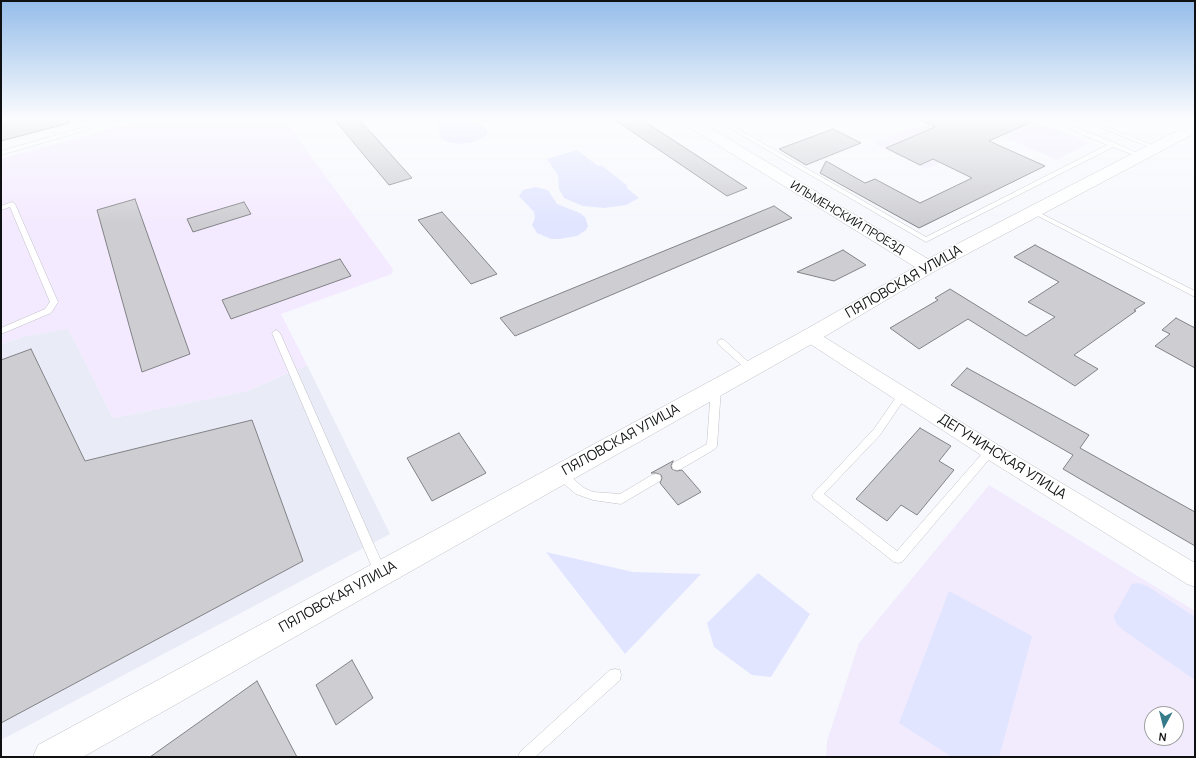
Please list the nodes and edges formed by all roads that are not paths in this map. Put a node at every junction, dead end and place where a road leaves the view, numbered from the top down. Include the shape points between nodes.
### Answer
1 (742, 153) edge
2 (775, 153) edge
3 (1095, 153) edge
4 (1145, 153) edge
5 (1, 208) edge
6 (1034, 212) junction
7 (928, 267) junction
8 (1195, 294) edge
9 (1, 331) edge
10 (276, 333) dead end
11 (810, 336) junction
12 (721, 342) dead end
13 (751, 369) junction
14 (716, 388) junction
15 (902, 395) junction
16 (991, 451) junction
17 (677, 466) dead end
18 (560, 474) junction
19 (656, 478) dead end
20 (380, 574) junction
21 (1195, 576) edge
22 (615, 675) dead end
23 (50, 757) edge
24 (525, 757) edge

1 - 7 street, ИЛЬМЕНСКИЙ ПРОЕЗД
2 - 3 lane via 926,240
4 - 6 street, ПЯЛОВСКАЯ УЛИЦА
5 - 9 lane via 12,204 54,302 48,311
6 - 7 street, ПЯЛОВСКАЯ УЛИЦА
6 - 8 lane
7 - 11 street, ПЯЛОВСКАЯ УЛИЦА
10 - 20 lane
11 - 13 street, ПЯЛОВСКАЯ УЛИЦА
11 - 15 street, ДЕГУНИНСКАЯ УЛИЦА
12 - 13 lane
13 - 14 street, ПЯЛОВСКАЯ УЛИЦА
14 - 17 lane via 712,446
14 - 18 street, ПЯЛОВСКАЯ УЛИЦА
15 - 16 street, ДЕГУНИНСКАЯ УЛИЦА
15 - 16 lane via 877,432 817,495 898,558
16 - 21 street, ДЕГУНИНСКАЯ УЛИЦА
18 - 19 lane via 580,491 592,496 621,498
18 - 20 street, ПЯЛОВСКАЯ УЛИЦА
20 - 23 street, ПЯЛОВСКАЯ УЛИЦА
22 - 24 lane

